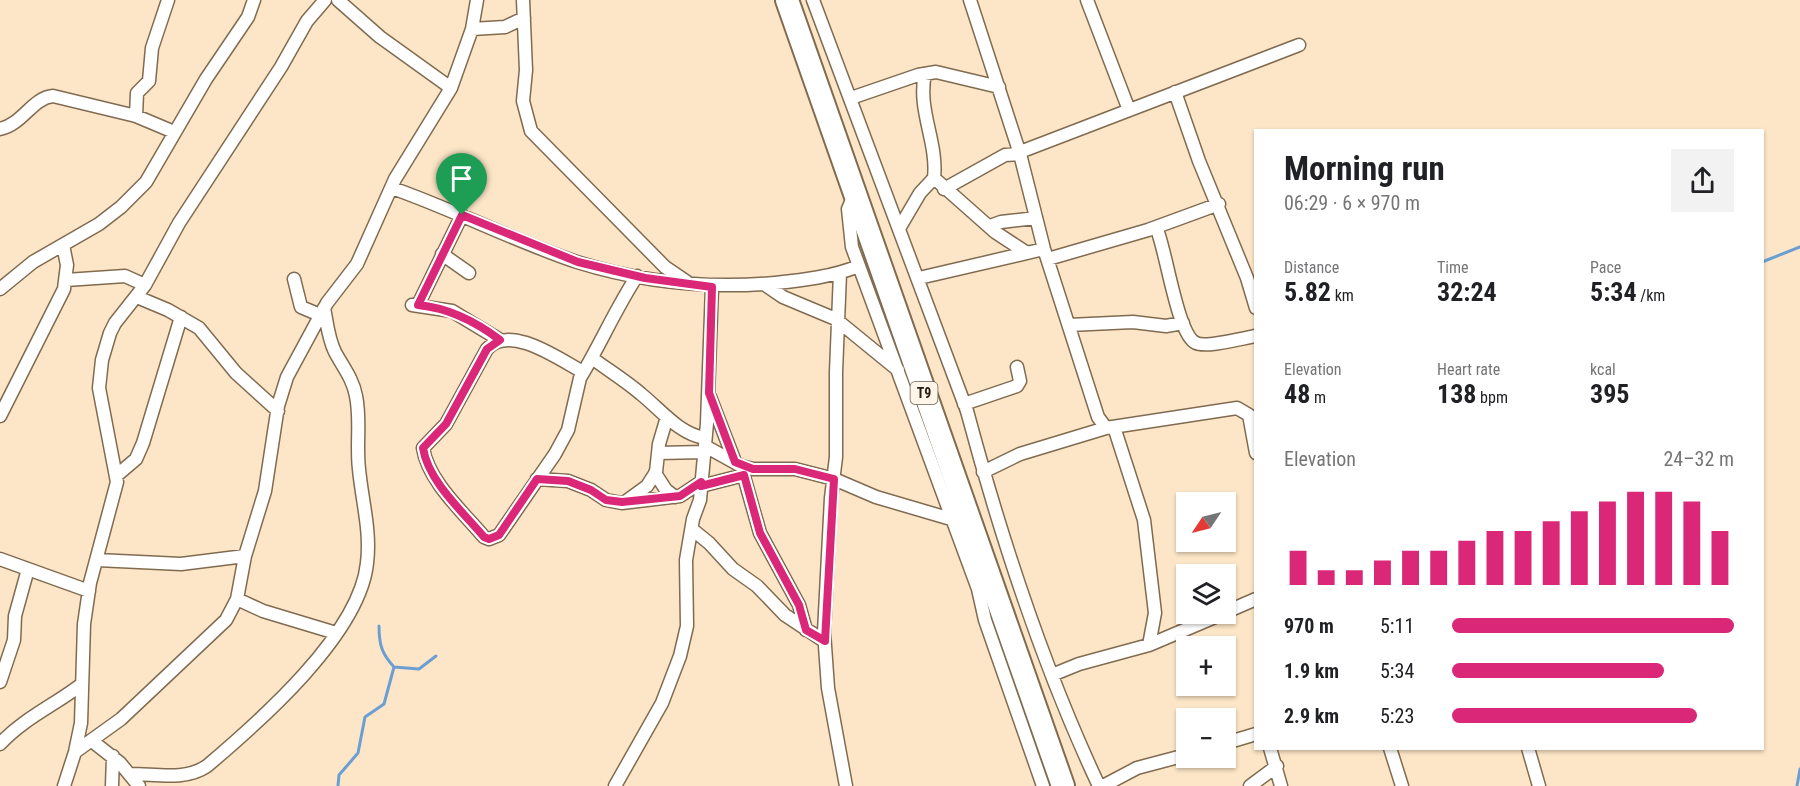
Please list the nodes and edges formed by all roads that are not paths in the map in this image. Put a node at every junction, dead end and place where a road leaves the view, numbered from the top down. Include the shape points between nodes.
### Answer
1 (168, 0) edge
2 (254, 0) edge
3 (325, 0) edge
4 (338, 0) edge
5 (477, 0) edge
6 (524, 0) edge
7 (787, 0) edge
8 (813, 0) edge
9 (970, 0) edge
10 (1087, 0) edge
11 (524, 18) junction
12 (472, 29) junction
13 (1299, 45) dead end
14 (925, 74) junction
15 (999, 87) junction
16 (451, 88) junction
17 (1175, 92) junction
18 (851, 98) junction
19 (1129, 110) junction
20 (136, 116) junction
21 (0, 129) edge
22 (174, 132) junction
23 (1020, 153) junction
24 (934, 178) junction
25 (392, 188) junction
26 (944, 189) junction
27 (854, 194) junction
28 (1219, 204) junction
29 (462, 215) junction
30 (1036, 218) junction
31 (990, 226) junction
32 (900, 227) junction
33 (1156, 227) junction
34 (63, 245) junction
35 (1027, 253) junction
36 (442, 254) junction
37 (1046, 254) junction
38 (859, 266) junction
39 (469, 273) dead end
40 (840, 273) junction
41 (637, 276) junction
42 (919, 278) junction
43 (294, 279) dead end
44 (66, 280) junction
45 (690, 284) junction
46 (764, 284) junction
47 (145, 285) junction
48 (712, 287) junction
49 (0, 288) edge
50 (137, 297) junction
51 (1254, 302) edge
52 (322, 311) junction
53 (181, 317) junction
54 (838, 320) junction
55 (1183, 323) junction
56 (1070, 325) junction
57 (1254, 336) edge
58 (500, 340) junction
59 (592, 358) junction
60 (1017, 367) dead end
61 (899, 370) junction
62 (583, 372) junction
63 (709, 393) junction
64 (964, 404) junction
65 (1251, 409) edge
66 (278, 411) junction
67 (0, 416) edge
68 (667, 417) junction
69 (1110, 427) junction
70 (1254, 435) edge
71 (705, 445) junction
72 (658, 453) junction
73 (740, 468) junction
74 (983, 472) junction
75 (655, 473) junction
76 (116, 476) junction
77 (537, 479) junction
78 (834, 479) junction
79 (701, 484) junction
80 (675, 497) junction
81 (625, 502) junction
82 (951, 519) junction
83 (693, 530) junction
84 (245, 556) junction
85 (0, 559) edge
86 (97, 560) junction
87 (28, 568) junction
88 (88, 591) junction
89 (237, 599) junction
90 (1254, 600) edge
91 (1236, 607) edge
92 (1198, 624) edge
93 (806, 630) junction
94 (336, 633) junction
95 (825, 641) junction
96 (1149, 645) junction
97 (1052, 675) junction
98 (0, 682) edge
99 (82, 684) junction
100 (1254, 735) edge
101 (1236, 740) edge
102 (92, 741) junction
103 (0, 744) edge
104 (1271, 750) edge
105 (1391, 750) edge
106 (1529, 750) edge
107 (75, 752) junction
108 (113, 756) junction
109 (1176, 758) edge
110 (1277, 766) junction
111 (131, 774) junction
112 (64, 786) edge
113 (112, 786) edge
114 (139, 786) edge
115 (615, 786) edge
116 (846, 786) edge
117 (1043, 786) edge
118 (1062, 786) edge
119 (1101, 786) edge
120 (1250, 786) edge
121 (1281, 786) edge
122 (1402, 786) edge
123 (1539, 786) edge

1 - 20 street via 152,48 149,81 137,93
2 - 22 street via 248,17
3 - 47 street via 307,21 179,222
4 - 16 street via 380,37
5 - 12 street
6 - 11 street
7 - 27 highway, T9
8 - 18 street
9 - 15 street
10 - 19 street
11 - 12 street via 505,27
11 - 45 street via 523,101 531,130 665,267
12 - 16 street
13 - 17 street
14 - 15 street via 936,72
14 - 18 street
14 - 24 street via 923,105 934,150
15 - 23 street
16 - 25 street
17 - 19 street
17 - 28 street
18 - 32 street
19 - 23 street
20 - 21 street via 45,97 18,121
20 - 22 street
22 - 34 street via 133,196 99,224
23 - 26 street via 1005,155
23 - 30 street
24 - 26 street
24 - 32 street
25 - 29 street
25 - 52 street via 357,264
26 - 31 street
27 - 38 street via 848,224
27 - 118 highway, T9
28 - 33 street
28 - 51 street
29 - 36 street
29 - 41 street via 578,262
30 - 31 street
30 - 37 street
31 - 35 street
32 - 42 street
33 - 37 street via 1074,253
33 - 55 street
34 - 44 street
34 - 49 street
35 - 37 street
35 - 42 street
36 - 39 street
36 - 58 street via 414,305 452,311
37 - 56 street
38 - 40 street
38 - 61 street
40 - 46 street
40 - 54 street
41 - 45 street
41 - 59 street
42 - 64 street
43 - 52 street via 301,307
44 - 47 street via 125,276
44 - 67 street
45 - 48 street
46 - 48 street
46 - 54 street via 783,297
47 - 50 street
48 - 63 street
50 - 53 street
50 - 76 street via 115,323 102,360 99,388
52 - 66 street via 287,377
52 - 94 street via 356,395 358,469 369,543 360,589
53 - 66 street via 204,333 237,373
53 - 76 street via 143,443 136,459
54 - 61 street
54 - 78 street
55 - 56 street
55 - 57 street via 1187,335 1197,344
56 - 69 street via 1098,417
58 - 62 street via 537,348
58 - 77 street via 487,349 446,424 423,448 425,460 489,539 499,535
59 - 62 street
59 - 68 street
60 - 64 street via 1017,386
61 - 82 street
62 - 77 street via 568,430
63 - 71 street
63 - 73 street
64 - 74 street
65 - 69 street
65 - 70 street
66 - 84 street via 265,492
68 - 71 street
68 - 72 street
69 - 74 street via 1020,454
69 - 96 street via 1144,520 1155,613
71 - 72 street
71 - 73 street
71 - 79 street
72 - 75 street
73 - 78 street via 795,469
73 - 79 street
73 - 93 street via 760,533 799,605
74 - 97 street
75 - 80 street
75 - 81 street via 647,486
76 - 86 street
77 - 81 street via 568,481 606,500
78 - 82 street via 876,497
78 - 95 street
79 - 80 street
79 - 83 street
80 - 81 street
82 - 117 street
83 - 93 street
83 - 115 street via 686,560 687,627 680,656 662,703
84 - 86 street via 181,564
84 - 89 street
85 - 87 street
86 - 88 street
87 - 88 street
87 - 98 street via 15,616 14,640
88 - 99 street
89 - 94 street
89 - 102 street via 225,620 121,719
90 - 91 street
92 - 96 street
93 - 95 street
94 - 111 street via 309,672 207,766 182,775
95 - 116 street via 828,688
96 - 97 street
97 - 119 street
99 - 103 street via 32,716
99 - 107 street
100 - 101 street
102 - 107 street
102 - 108 street
104 - 110 street
105 - 122 street
106 - 123 street
107 - 112 street
108 - 111 street
108 - 113 street
109 - 119 street via 1137,768
110 - 120 street
110 - 121 street
111 - 114 street

